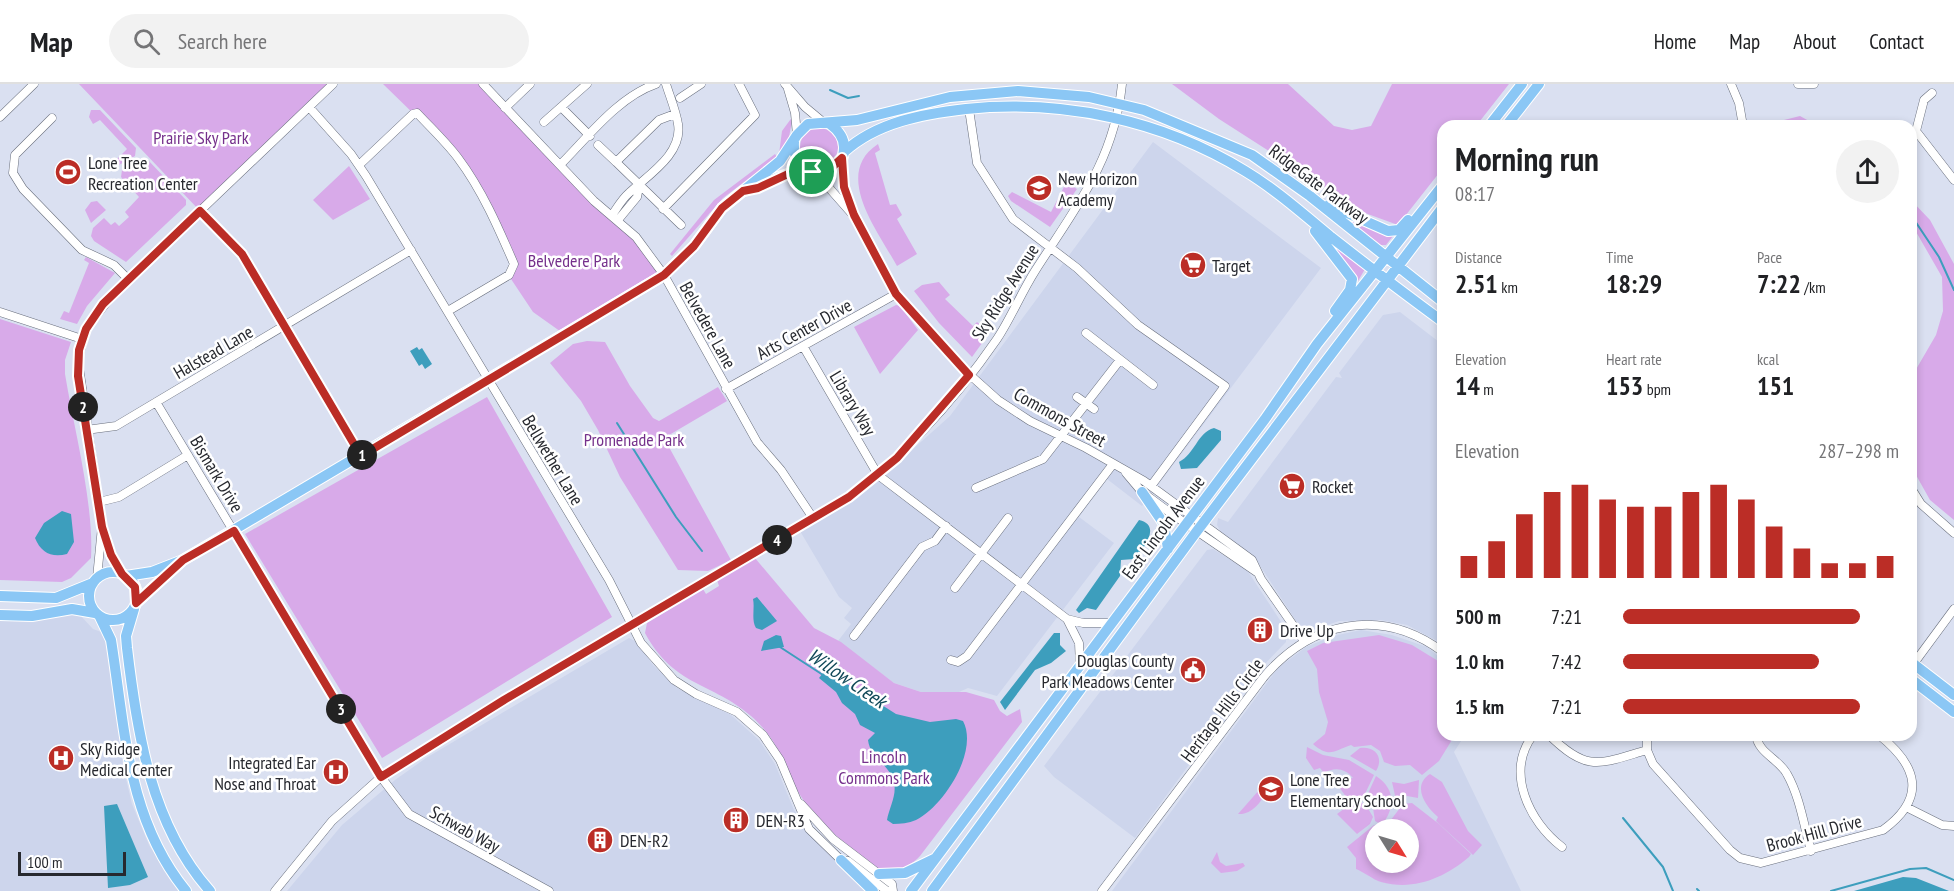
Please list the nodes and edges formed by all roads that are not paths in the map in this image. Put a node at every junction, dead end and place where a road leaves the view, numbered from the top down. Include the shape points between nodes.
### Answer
1 (34, 84) edge
2 (333, 84) edge
3 (483, 84) edge
4 (530, 84) edge
5 (587, 84) edge
6 (656, 84) edge
7 (666, 84) edge
8 (701, 84) edge
9 (739, 84) edge
10 (1122, 84) edge
11 (1522, 84) edge
12 (1539, 84) edge
13 (1731, 84) edge
14 (1798, 84) edge
15 (1814, 84) edge
16 (787, 86) edge
17 (1932, 93) dead end
18 (680, 98) dead end
19 (1119, 104) junction
20 (309, 107) junction
21 (561, 107) junction
22 (505, 108) junction
23 (969, 109) junction
24 (675, 114) junction
25 (0, 117) edge
26 (52, 118) dead end
27 (1116, 118) junction
28 (1494, 120) edge
29 (1511, 120) edge
30 (1742, 120) edge
31 (544, 122) dead end
32 (826, 123) junction
33 (1917, 127) edge
34 (1917, 132) edge
35 (590, 136) junction
36 (795, 139) junction
37 (598, 145) dead end
38 (843, 155) junction
39 (616, 162) junction
40 (359, 165) junction
41 (560, 165) junction
42 (814, 172) junction
43 (1954, 180) edge
44 (1437, 184) edge
45 (639, 187) junction
46 (743, 191) junction
47 (1437, 193) edge
48 (1310, 196) junction
49 (1286, 201) junction
50 (663, 209) junction
51 (200, 211) junction
52 (854, 215) junction
53 (1437, 215) edge
54 (615, 218) junction
55 (681, 225) dead end
56 (1050, 247) junction
57 (411, 250) junction
58 (1387, 257) junction
59 (1397, 266) junction
60 (1376, 272) junction
61 (664, 275) junction
62 (128, 279) junction
63 (1386, 280) junction
64 (896, 294) junction
65 (1437, 297) edge
66 (448, 311) junction
67 (0, 312) edge
68 (1437, 318) edge
69 (285, 327) junction
70 (1086, 333) dead end
71 (82, 339) junction
72 (1317, 344) junction
73 (803, 346) junction
74 (1120, 360) junction
75 (969, 375) junction
76 (489, 380) junction
77 (1153, 385) dead end
78 (726, 389) junction
79 (1077, 397) dead end
80 (156, 402) junction
81 (1090, 407) junction
82 (86, 430) junction
83 (1061, 437) junction
84 (188, 455) junction
85 (361, 456) junction
86 (1113, 464) junction
87 (878, 475) junction
88 (976, 488) dead end
89 (1147, 489) junction
90 (1917, 497) edge
91 (99, 501) junction
92 (813, 518) junction
93 (1008, 518) dead end
94 (1190, 520) junction
95 (946, 526) junction
96 (102, 527) junction
97 (1200, 527) junction
98 (234, 531) junction
99 (1954, 533) edge
100 (1168, 549) junction
101 (982, 554) junction
102 (183, 560) junction
103 (124, 575) junction
104 (95, 581) junction
105 (1021, 584) junction
106 (955, 588) dead end
107 (0, 596) edge
108 (135, 606) junction
109 (1954, 609) edge
110 (0, 615) edge
111 (98, 615) junction
112 (1067, 619) junction
113 (1112, 623) junction
114 (632, 624) junction
115 (854, 636) dead end
116 (1304, 641) junction
117 (1437, 648) edge
118 (1917, 658) edge
119 (951, 660) dead end
120 (1080, 666) junction
121 (1917, 669) edge
122 (1917, 684) edge
123 (1954, 695) edge
124 (1954, 712) edge
125 (1530, 741) edge
126 (1555, 741) edge
127 (1647, 741) edge
128 (1757, 741) edge
129 (1886, 741) edge
130 (1647, 750) junction
131 (381, 777) junction
132 (796, 799) junction
133 (1908, 808) junction
134 (1954, 826) edge
135 (1562, 847) dead end
136 (1810, 850) junction
137 (937, 857) junction
138 (841, 860) junction
139 (879, 874) junction
140 (186, 891) edge
141 (210, 891) edge
142 (275, 891) edge
143 (549, 891) edge
144 (873, 891) edge
145 (892, 891) edge
146 (911, 891) edge
147 (932, 891) edge
148 (1102, 891) edge

1 - 25 street
2 - 20 street
3 - 22 street, Belvedere Lane
4 - 22 street
5 - 21 street
6 - 35 street via 624,102
7 - 24 street
8 - 18 street
9 - 50 street via 755,115
10 - 19 street, Sky Ridge Avenue
11 - 28 main road
12 - 29 main road
13 - 30 street
14 - 15 street
16 - 32 street
16 - 36 street via 795,113
17 - 33 street via 1924,100
19 - 27 street, Sky Ridge Avenue
19 - 32 main road, RidgeGate Parkway via 1051,93 982,92
19 - 48 main road, RidgeGate Parkway via 1165,118 1252,155
20 - 40 street, Bellwether Lane
20 - 51 street
21 - 31 street
21 - 35 street
22 - 41 street, Belvedere Lane
23 - 27 main road, RidgeGate Parkway via 1050,108
23 - 38 main road, RidgeGate Parkway via 882,127 862,136
23 - 56 street via 977,163 1013,219
24 - 39 street via 659,120
24 - 45 street via 679,125 674,149
26 - 62 street via 15,155 13,173 23,189 82,250 114,265
27 - 49 main road, RidgeGate Parkway via 1207,152 1245,171
27 - 56 street, Sky Ridge Avenue via 1109,145 1088,192
32 - 36 main road, RidgeGate Parkway via 808,124
32 - 38 main road via 843,138
34 - 43 street
35 - 41 street
36 - 42 main road via 795,158
36 - 46 main road, RidgeGate Parkway via 780,161
37 - 39 street
38 - 42 main road, RidgeGate Parkway via 834,168
38 - 52 street, Commons Street via 844,187
39 - 45 street
40 - 57 street, Bellwether Lane
40 - 66 street via 417,113 458,157 480,191 514,269 509,276
41 - 54 street, Belvedere Lane
42 - 46 main road, RidgeGate Parkway via 788,174
42 - 52 street, Commons Street
44 - 48 main road via 1396,231 1388,231
45 - 50 street
45 - 54 street via 637,197
46 - 61 main road, RidgeGate Parkway via 722,208 694,246
47 - 58 main road, East Lincoln Avenue
48 - 58 main road, RidgeGate Parkway
49 - 60 main road, RidgeGate Parkway
49 - 72 main road via 1323,240 1352,279 1350,290 1318,333
50 - 55 street
51 - 62 street
51 - 69 street via 242,254
52 - 64 street, Commons Street
53 - 59 main road, East Lincoln Avenue
54 - 61 street, Belvedere Lane via 636,237
56 - 75 street, Sky Ridge Avenue via 997,338
56 - 89 street via 1138,325 1225,386
57 - 66 street, Bellwether Lane
57 - 69 street, Halstead Lane
58 - 59 main road, RidgeGate Parkway
58 - 60 main road, East Lincoln Avenue
59 - 63 main road, East Lincoln Avenue
59 - 65 main road, RidgeGate Parkway
60 - 63 main road, RidgeGate Parkway
60 - 72 main road, East Lincoln Avenue
61 - 76 main road, RidgeGate Parkway
61 - 78 street, Belvedere Lane
62 - 71 street via 103,304
63 - 68 main road, RidgeGate Parkway
63 - 97 main road, East Lincoln Avenue
64 - 73 street, Arts Center Drive
64 - 75 street, Commons Street
66 - 76 street, Bellwether Lane
67 - 71 street
69 - 80 street, Halstead Lane
69 - 85 street
70 - 74 street
71 - 82 street via 78,376
72 - 94 main road, East Lincoln Avenue
73 - 78 street, Arts Center Drive
73 - 87 street, Library Way
74 - 77 street
74 - 81 street
75 - 83 street, Commons Street via 1022,416
75 - 87 street, Sky Ridge Avenue
76 - 85 main road, RidgeGate Parkway
76 - 114 street, Bellwether Lane
78 - 92 street, Belvedere Lane via 757,442
79 - 81 street
80 - 82 street, Halstead Lane via 116,426
80 - 84 street, Bismark Drive
81 - 83 street
82 - 91 street
83 - 86 street, Commons Street
83 - 88 street via 1036,464
84 - 91 street via 119,497
84 - 98 street, Bismark Drive
85 - 98 main road, RidgeGate Parkway
86 - 89 street, Commons Street
86 - 105 street
87 - 92 street, Sky Ridge Avenue
87 - 95 street
89 - 94 street, Commons Street
89 - 100 main road via 1164,524
90 - 99 street
91 - 96 street
92 - 114 street, Sky Ridge Avenue
93 - 101 street
94 - 97 street, Commons Street
94 - 100 main road, East Lincoln Avenue
95 - 101 street
95 - 115 street via 935,540 922,547
96 - 103 street via 111,555
96 - 104 street
97 - 116 street, Commons Street via 1252,560
97 - 147 main road, East Lincoln Avenue
98 - 102 main road, RidgeGate Parkway
98 - 131 street, Bismark Drive
100 - 113 main road, East Lincoln Avenue
101 - 105 street
101 - 106 street
102 - 103 main road, RidgeGate Parkway via 152,572
102 - 108 main road, RidgeGate Parkway
103 - 104 main road, RidgeGate Parkway via 107,573
103 - 108 main road via 135,587
104 - 107 main road, RidgeGate Parkway via 56,598
104 - 111 main road via 89,598
105 - 112 street
105 - 119 street via 967,656 958,662
108 - 111 main road, RidgeGate Parkway via 121,619 110,621
108 - 141 main road via 126,636 127,648 156,800 179,851
109 - 118 street
110 - 111 main road, RidgeGate Parkway via 32,616 72,609
111 - 140 main road via 111,640 135,793 154,842
112 - 113 street
112 - 120 street via 1079,643
113 - 120 main road, East Lincoln Avenue
114 - 131 street, Sky Ridge Avenue
114 - 132 street, Bellwether Lane via 652,657 674,680 730,708 758,730 780,760
116 - 117 street, Heritage Hills Circle via 1345,626 1383,626 1418,636
116 - 148 street, Heritage Hills Circle via 1263,678
120 - 137 main road, East Lincoln Avenue
121 - 123 main road
122 - 124 main road
125 - 135 street via 1520,758 1521,786 1544,833
126 - 130 street via 1581,761 1600,763
127 - 130 street
128 - 136 street via 1786,771
129 - 133 street via 1897,750 1911,772
130 - 136 street, Brook Hill Drive via 1653,764 1740,858 1761,863
131 - 142 street, Sky Ridge Avenue via 332,821
131 - 143 street, Schwab Way via 409,814
132 - 138 street, Bellwether Lane via 809,829
132 - 139 street, Bellwether Lane via 833,839
133 - 134 street via 1942,825
133 - 136 street, Brook Hill Drive via 1883,830
137 - 139 main road via 905,873
137 - 146 main road, East Lincoln Avenue
138 - 144 main road
138 - 145 street, Bellwether Lane
139 - 145 street, Bellwether Lane via 892,884

